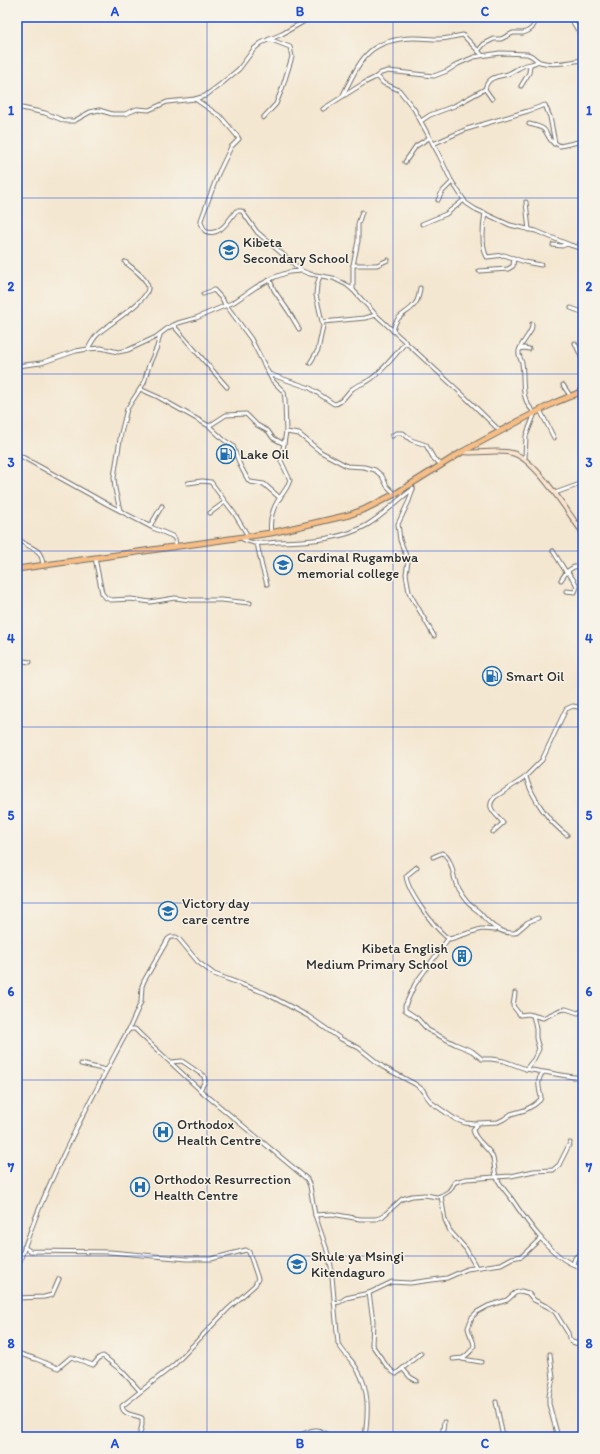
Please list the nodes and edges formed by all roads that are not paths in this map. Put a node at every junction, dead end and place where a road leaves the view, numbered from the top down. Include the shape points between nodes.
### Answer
1 (308, 17) edge
2 (538, 17) edge
3 (570, 17) edge
4 (583, 23) edge
5 (581, 36) junction
6 (268, 39) junction
7 (478, 50) junction
8 (482, 55) junction
9 (582, 60) junction
10 (538, 62) junction
11 (530, 65) junction
12 (583, 68) edge
13 (376, 77) junction
14 (520, 86) dead end
15 (485, 89) junction
16 (342, 97) junction
17 (195, 99) junction
18 (492, 99) dead end
19 (17, 107) edge
20 (323, 109) dead end
21 (263, 118) dead end
22 (421, 121) junction
23 (529, 124) dead end
24 (430, 138) junction
25 (583, 141) edge
26 (433, 144) junction
27 (556, 144) junction
28 (405, 162) dead end
29 (452, 182) junction
30 (438, 200) dead end
31 (464, 200) junction
32 (526, 202) dead end
33 (362, 212) dead end
34 (485, 213) junction
35 (422, 224) dead end
36 (529, 230) junction
37 (583, 230) edge
38 (567, 244) junction
39 (553, 245) dead end
40 (581, 249) edge
41 (514, 258) junction
42 (388, 260) dead end
43 (125, 262) dead end
44 (353, 265) junction
45 (541, 265) dead end
46 (302, 271) junction
47 (479, 271) dead end
48 (320, 276) junction
49 (270, 280) junction
50 (420, 288) dead end
51 (353, 290) junction
52 (203, 294) dead end
53 (226, 305) junction
54 (571, 308) dead end
55 (376, 315) junction
56 (583, 315) edge
57 (323, 322) junction
58 (532, 324) dead end
59 (173, 325) junction
60 (299, 329) dead end
61 (393, 331) junction
62 (161, 334) junction
63 (405, 343) junction
64 (574, 343) dead end
65 (88, 349) junction
66 (520, 349) junction
67 (530, 349) dead end
68 (583, 361) edge
69 (310, 363) dead end
70 (17, 366) edge
71 (269, 374) junction
72 (563, 385) dead end
73 (227, 387) dead end
74 (140, 389) junction
75 (583, 391) edge
76 (571, 397) junction
77 (540, 410) junction
78 (535, 413) junction
79 (208, 426) junction
80 (500, 431) junction
81 (286, 432) junction
82 (392, 436) dead end
83 (554, 438) dead end
84 (284, 444) junction
85 (462, 452) junction
86 (17, 454) edge
87 (525, 458) junction
88 (442, 465) junction
89 (188, 482) dead end
90 (583, 483) edge
91 (413, 486) junction
92 (555, 493) junction
93 (395, 494) junction
94 (280, 498) junction
95 (225, 502) junction
96 (162, 506) dead end
97 (120, 510) junction
98 (210, 513) dead end
99 (583, 520) edge
100 (577, 525) junction
101 (150, 526) junction
102 (271, 532) junction
103 (583, 533) edge
104 (248, 536) junction
105 (238, 537) junction
106 (20, 540) dead end
107 (257, 543) junction
108 (176, 546) junction
109 (553, 552) dead end
110 (95, 558) junction
111 (43, 565) junction
112 (17, 568) edge
113 (583, 568) edge
114 (566, 572) junction
115 (561, 580) dead end
116 (267, 584) dead end
117 (566, 591) dead end
118 (250, 603) dead end
119 (434, 636) dead end
120 (17, 660) edge
121 (30, 662) dead end
122 (583, 708) edge
123 (526, 777) junction
124 (493, 832) dead end
125 (567, 835) dead end
126 (433, 857) dead end
127 (417, 867) dead end
128 (538, 918) dead end
129 (498, 930) junction
130 (515, 932) junction
131 (516, 936) dead end
132 (448, 939) junction
133 (515, 993) dead end
134 (583, 1010) edge
135 (533, 1015) junction
136 (129, 1029) junction
137 (171, 1062) junction
138 (81, 1064) dead end
139 (526, 1069) junction
140 (106, 1070) junction
141 (544, 1072) junction
142 (583, 1076) edge
143 (200, 1090) junction
144 (476, 1124) junction
145 (570, 1143) dead end
146 (496, 1177) junction
147 (441, 1196) junction
148 (315, 1215) junction
149 (541, 1238) junction
150 (24, 1247) junction
151 (583, 1251) edge
152 (573, 1264) junction
153 (583, 1266) edge
154 (476, 1267) junction
155 (17, 1270) edge
156 (59, 1279) dead end
157 (369, 1293) junction
158 (17, 1298) edge
159 (334, 1303) junction
160 (17, 1353) edge
161 (421, 1353) dead end
162 (550, 1354) dead end
163 (583, 1354) edge
164 (453, 1359) dead end
165 (461, 1359) junction
166 (481, 1362) dead end
167 (403, 1369) junction
168 (418, 1381) dead end
169 (140, 1391) junction
170 (496, 1402) dead end
171 (444, 1422) dead end
172 (139, 1437) edge
173 (296, 1437) edge
174 (330, 1437) edge
175 (365, 1437) edge
176 (442, 1437) edge
177 (503, 1437) edge
178 (558, 1437) edge

1 - 6 street via 282,34
2 - 7 street via 528,31 494,39
3 - 5 street
4 - 5 street
5 - 9 street
6 - 17 street via 254,49 242,65 221,84 205,96
6 - 21 street via 290,48 292,57 278,101
7 - 8 street
7 - 16 street via 463,35 382,43 360,63
8 - 10 street via 527,54
8 - 13 street via 434,76 388,71
9 - 10 street
9 - 12 street
10 - 11 street
11 - 14 street via 529,73
11 - 15 street via 496,76 487,83
13 - 16 street
13 - 22 street via 399,90
15 - 18 street
15 - 22 street
16 - 20 street
17 - 19 street via 168,102 148,110 125,114 99,110 74,121 65,121 45,113
17 - 46 street via 221,117 239,139 231,148 218,174 201,220 203,228 208,233 216,232 240,210 257,232
22 - 24 street
23 - 27 street via 542,127
24 - 26 street
24 - 28 street via 416,146
25 - 27 street via 562,146
26 - 27 street via 467,129 545,105
26 - 29 street
29 - 30 street
29 - 31 street
31 - 34 street
31 - 35 street via 446,214
32 - 36 street
33 - 44 street
34 - 36 street via 510,225
34 - 41 street via 485,255
36 - 38 street
37 - 40 street
38 - 39 street
38 - 40 street
41 - 45 street
41 - 47 street via 513,266 508,269
42 - 44 street via 377,265
43 - 65 street via 142,277 147,284 147,292 129,310 97,334
44 - 51 street
46 - 48 street
46 - 49 street via 289,272
48 - 51 street via 333,278
48 - 57 street via 316,295
49 - 53 street
49 - 60 street
50 - 61 street via 415,305 397,320
51 - 55 street
52 - 53 street via 214,290
53 - 59 street
53 - 71 street via 251,339
54 - 56 street
55 - 57 street
55 - 61 street
57 - 69 street via 318,350
58 - 66 street via 529,335
59 - 62 street
59 - 73 street
61 - 63 street
62 - 65 street via 123,351
62 - 74 street
63 - 71 street via 375,377 354,388 337,404 310,388
63 - 80 street
64 - 68 street
65 - 70 street via 41,363
66 - 67 street
66 - 78 street via 524,396
71 - 81 street via 284,392
72 - 76 street
74 - 79 street
74 - 97 street via 127,408 115,467 114,484
75 - 76 highway
76 - 77 highway
77 - 78 highway
77 - 83 street
78 - 80 highway
78 - 87 street via 526,436
79 - 84 street via 226,415 246,414 256,425
79 - 94 street via 234,446 240,465 250,482 264,484
80 - 85 highway
81 - 84 street
81 - 93 street via 299,434 321,452 347,466 375,470
82 - 88 street via 403,433 411,440 426,445 434,459
84 - 94 street via 281,461 290,480
85 - 87 main road via 511,452
85 - 88 highway
86 - 97 street
87 - 92 main road
88 - 91 highway
89 - 95 street via 211,482
90 - 92 street
91 - 93 highway
91 - 107 street via 377,518 356,530 310,540
91 - 119 street via 398,524 400,540 408,561 406,574 409,592
92 - 100 main road
93 - 102 highway via 349,515
94 - 102 street via 270,519
95 - 98 street
95 - 104 street
96 - 101 street
97 - 101 street
99 - 100 street
100 - 103 main road
101 - 108 street via 172,536
102 - 104 highway
104 - 105 highway
105 - 107 street
105 - 108 highway
106 - 111 street via 38,551 42,556
107 - 116 street
108 - 110 highway
109 - 114 street
110 - 111 highway
110 - 118 street via 102,593 111,600 131,599 150,602 175,598
111 - 112 highway
113 - 114 street via 576,566
114 - 115 street
114 - 117 street via 577,587 575,592
120 - 121 street
122 - 123 street via 573,706 566,709 542,760
123 - 124 street via 490,802 503,824
123 - 125 street via 536,801 553,825
126 - 129 street via 445,854 465,900
127 - 132 street via 406,876 408,885 424,911
128 - 130 street
129 - 130 street
129 - 132 street via 483,928
130 - 131 street
132 - 139 street via 421,974 405,1010 428,1030 472,1051 482,1059 504,1061
133 - 135 street via 513,1006 518,1014
134 - 135 street via 575,1012 562,1009 543,1018
135 - 139 street via 539,1049
136 - 137 street via 138,1031
136 - 140 street
136 - 144 street via 141,1002 142,986 168,939 174,937 184,944 198,962 214,974 265,993 308,1016 359,1048 382,1067 415,1084 432,1103 455,1119
137 - 143 street
137 - 143 street via 182,1061 204,1076 205,1081
138 - 140 street
139 - 141 street
140 - 150 street via 61,1158
141 - 142 street via 573,1077
141 - 144 street via 538,1080 541,1098 534,1105 510,1114 500,1121
143 - 148 street via 304,1176 310,1186
144 - 146 street via 474,1132 492,1155
145 - 146 street via 559,1165 553,1170
146 - 147 street via 454,1182 449,1191
146 - 149 street
147 - 148 street via 412,1196 402,1199 376,1219 360,1220 332,1214
147 - 154 street via 445,1220 450,1231 466,1249
148 - 159 street via 330,1261
149 - 152 street
149 - 154 street via 522,1256 501,1264
150 - 155 street
150 - 169 street via 33,1251 110,1252 211,1259 248,1251 258,1279 256,1284 174,1365
151 - 152 street via 575,1258
152 - 153 street
154 - 157 street via 447,1278 410,1283 392,1282
156 - 158 street via 52,1295
157 - 159 street
157 - 167 street via 373,1311 372,1346 394,1373
159 - 175 street via 338,1343 358,1370 364,1386 367,1403
160 - 169 street via 58,1368 71,1356 93,1365 103,1356 122,1371
161 - 167 street
162 - 178 street via 553,1378 549,1404
163 - 165 street via 579,1344 569,1338 555,1312 534,1300 527,1292 520,1291 505,1301 476,1313 468,1328 474,1346
164 - 165 street
165 - 166 street
167 - 168 street
169 - 172 street via 122,1407 126,1413 142,1418
170 - 177 street
171 - 176 street
173 - 174 street via 316,1429

